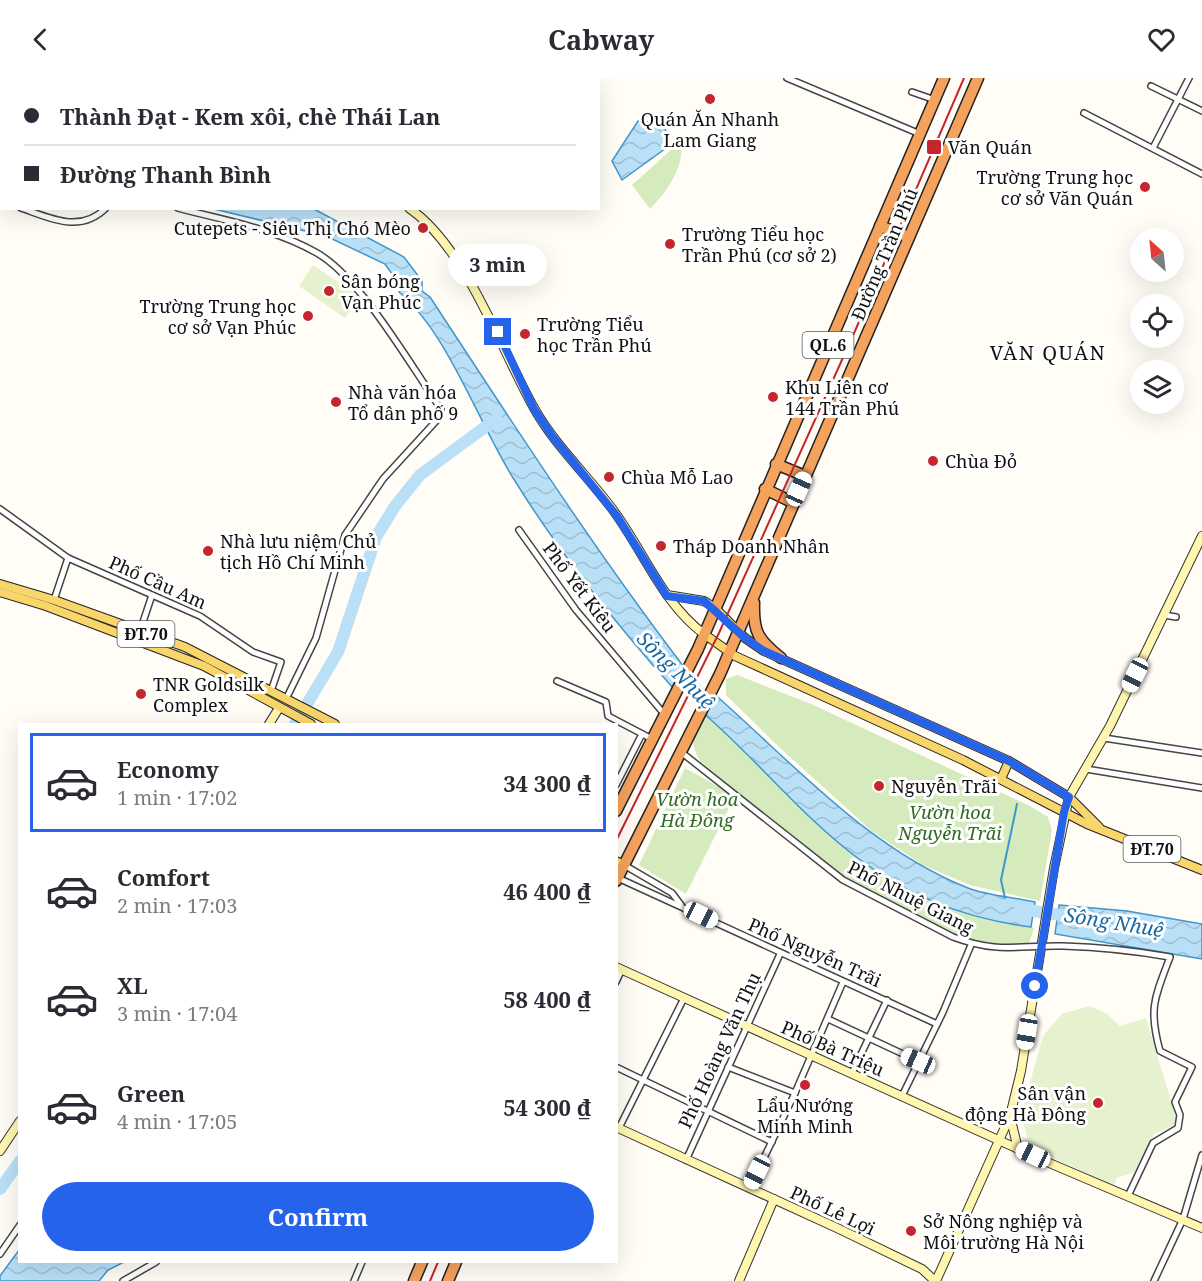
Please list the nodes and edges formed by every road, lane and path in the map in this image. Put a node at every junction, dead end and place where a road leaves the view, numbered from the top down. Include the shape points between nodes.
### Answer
1 (787, 78) edge
2 (944, 78) edge
3 (978, 78) edge
4 (1189, 78) edge
5 (1150, 86) dead end
6 (912, 92) dead end
7 (1178, 99) junction
8 (934, 100) junction
9 (1202, 111) edge
10 (1084, 113) dead end
11 (920, 134) junction
12 (1152, 148) junction
13 (1202, 174) edge
14 (27, 210) edge
15 (104, 210) edge
16 (187, 210) edge
17 (412, 210) edge
18 (880, 225) junction
19 (909, 237) junction
20 (776, 464) junction
21 (805, 476) junction
22 (765, 489) junction
23 (794, 503) junction
24 (0, 509) edge
25 (519, 530) dead end
26 (1202, 536) edge
27 (68, 558) junction
28 (0, 584) edge
29 (11, 591) junction
30 (0, 592) edge
31 (754, 594) junction
32 (667, 596) junction
33 (151, 597) junction
34 (54, 600) junction
35 (715, 608) junction
36 (1164, 615) junction
37 (1176, 617) dead end
38 (738, 631) junction
39 (140, 632) junction
40 (704, 634) junction
41 (730, 651) junction
42 (781, 658) junction
43 (227, 673) junction
44 (557, 681) dead end
45 (271, 691) junction
46 (287, 700) junction
47 (282, 709) junction
48 (667, 711) junction
49 (325, 721) edge
50 (270, 723) edge
51 (309, 723) edge
52 (943, 732) junction
53 (642, 734) junction
54 (1104, 738) junction
55 (652, 739) junction
56 (936, 748) junction
57 (681, 752) junction
58 (1202, 753) edge
59 (1009, 761) junction
60 (1086, 769) junction
61 (1001, 779) junction
62 (618, 781) edge
63 (1202, 788) edge
64 (1069, 797) junction
65 (618, 807) edge
66 (1064, 812) junction
67 (1101, 828) junction
68 (624, 865) edge
69 (1202, 870) edge
70 (619, 879) edge
71 (682, 906) junction
72 (971, 945) junction
73 (1041, 948) junction
74 (780, 954) junction
75 (619, 968) edge
76 (843, 982) junction
77 (684, 998) junction
78 (887, 1000) junction
79 (828, 1019) junction
80 (937, 1024) junction
81 (748, 1026) junction
82 (868, 1039) junction
83 (812, 1055) junction
84 (918, 1061) junction
85 (728, 1067) junction
86 (618, 1069) edge
87 (852, 1073) junction
88 (641, 1080) junction
89 (795, 1093) junction
90 (902, 1096) junction
91 (706, 1112) junction
92 (1010, 1116) junction
93 (18, 1124) edge
94 (618, 1128) edge
95 (1000, 1141) junction
96 (772, 1142) junction
97 (1018, 1149) junction
98 (0, 1151) edge
99 (1202, 1155) edge
100 (686, 1160) junction
101 (750, 1187) junction
102 (1128, 1196) junction
103 (774, 1199) junction
104 (1183, 1219) junction
105 (18, 1228) edge
106 (1202, 1228) edge
107 (0, 1254) edge
108 (154, 1263) edge
109 (362, 1263) edge
110 (422, 1263) edge
111 (456, 1263) edge
112 (123, 1281) edge
113 (354, 1281) edge
114 (414, 1281) edge
115 (448, 1281) edge
116 (739, 1281) edge
117 (935, 1281) edge
118 (1154, 1281) edge

1 - 11 street
2 - 8 highway, Đường Trần Phú / QL.6
3 - 19 highway, Đường Trần Phú / QL.6
4 - 7 street
5 - 7 street
6 - 8 street
7 - 9 street
7 - 12 street
8 - 11 highway, Đường Trần Phú / QL.6
10 - 12 street
11 - 18 highway, Đường Trần Phú / QL.6
12 - 13 street
14 - 15 street via 69,223 94,218
16 - 46 street via 253,225 318,253 370,304 441,410 437,420 383,479 345,535 316,638
17 - 32 street via 446,247 498,332 534,409 617,516
18 - 19 highway
18 - 20 highway, Đường Trần Phú / QL.6
19 - 21 highway, Đường Trần Phú / QL.6
20 - 21 highway
20 - 22 highway, Đường Trần Phú / QL.6
21 - 23 highway, Đường Trần Phú / QL.6
22 - 23 highway
22 - 35 highway, Đường Trần Phú / QL.6
23 - 31 highway, Đường Trần Phú / QL.6
24 - 27 street, Phố Cầu Am
25 - 48 street, Phố Yết Kiêu via 576,610
26 - 36 street
27 - 33 street, Phố Cầu Am
27 - 34 street
28 - 29 main road, ĐT.70
29 - 30 main road, ĐT.70
29 - 34 main road, ĐT.70
29 - 43 main road, ĐT.70
31 - 38 highway, Đường Trần Phú / QL.6
31 - 42 highway via 754,627 765,646
32 - 35 street via 704,601
32 - 40 street
33 - 39 street
33 - 45 street, Phố Cầu Am via 200,616 253,652 281,662
34 - 39 main road, ĐT.70
35 - 38 main road, ĐT.70
35 - 40 highway, Đường Trần Phú / QL.6
36 - 37 street
36 - 54 street
38 - 41 highway, Đường Trần Phú / QL.6
38 - 42 main road, ĐT.70 via 764,651
39 - 43 main road, ĐT.70 via 185,647
40 - 41 main road, ĐT.70
40 - 48 highway, Đường Trần Phú / QL.6
41 - 56 main road, ĐT.70
41 - 57 highway, Đường Trần Phú / QL.6
42 - 52 main road, ĐT.70
43 - 45 main road, ĐT.70
43 - 47 main road, ĐT.70
44 - 53 street via 606,702 608,716
45 - 46 main road, ĐT.70
46 - 49 main road, ĐT.70
47 - 50 street
47 - 51 main road, ĐT.70
48 - 55 highway, QL.6
52 - 56 main road
52 - 59 main road, ĐT.70
53 - 55 street
53 - 62 street
54 - 58 street
54 - 60 street
55 - 65 highway, QL.6
56 - 61 main road, ĐT.70
57 - 68 highway, QL.6
57 - 72 street, Phố Nhuệ Giang via 843,880
59 - 61 main road
59 - 64 main road, ĐT.70
60 - 63 street
60 - 64 street
61 - 66 main road, ĐT.70
64 - 66 street
64 - 67 main road, ĐT.70
66 - 67 main road, ĐT.70
66 - 73 street
67 - 69 main road, ĐT.70
68 - 70 highway, QL.6
68 - 71 street, Phố Nguyễn Trãi via 672,893
70 - 71 street, Phố Nguyễn Trãi
71 - 74 street, Phố Nguyễn Trãi
72 - 73 street, Phố Nhuệ Giang via 1008,950
72 - 80 street
73 - 92 street
73 - 102 street, Phố Nhuệ Giang via 1062,946 1170,957 1153,1001 1153,1029 1160,1051 1192,1067 1175,1102 1180,1115 1178,1128 1153,1143
74 - 76 street, Phố Nguyễn Trãi
74 - 81 street, Phố Hoàng Văn Thụ
75 - 77 street, Phố Bà Triệu
76 - 78 street, Phố Nguyễn Trãi
76 - 79 street
77 - 81 street, Phố Bà Triệu
77 - 88 street
78 - 80 street, Phố Nguyễn Trãi
78 - 82 street
79 - 82 street
79 - 83 street
80 - 84 street
81 - 83 street, Phố Bà Triệu
81 - 85 street, Phố Hoàng Văn Thụ
82 - 84 street
82 - 87 street
83 - 87 street, Phố Bà Triệu
83 - 89 street
84 - 90 street
85 - 89 street
85 - 91 street, Phố Hoàng Văn Thụ
86 - 88 street
87 - 90 street, Phố Bà Triệu
88 - 91 street
88 - 94 street
89 - 96 street
90 - 95 street, Phố Bà Triệu
91 - 96 street
91 - 100 street, Phố Hoàng Văn Thụ
92 - 95 street
92 - 97 street
93 - 98 street
94 - 100 street, Phố Lê Lợi
95 - 97 street, Phố Bà Triệu
95 - 117 street
96 - 101 street
97 - 102 street, Phố Bà Triệu
99 - 104 street
100 - 101 street, Phố Lê Lợi
101 - 103 street, Phố Lê Lợi
102 - 104 street, Phố Bà Triệu
103 - 116 street
103 - 117 street, Phố Lê Lợi via 922,1269
104 - 106 street, Phố Bà Triệu
104 - 118 street
105 - 107 street
108 - 112 street
109 - 113 street
110 - 114 highway
111 - 115 highway

